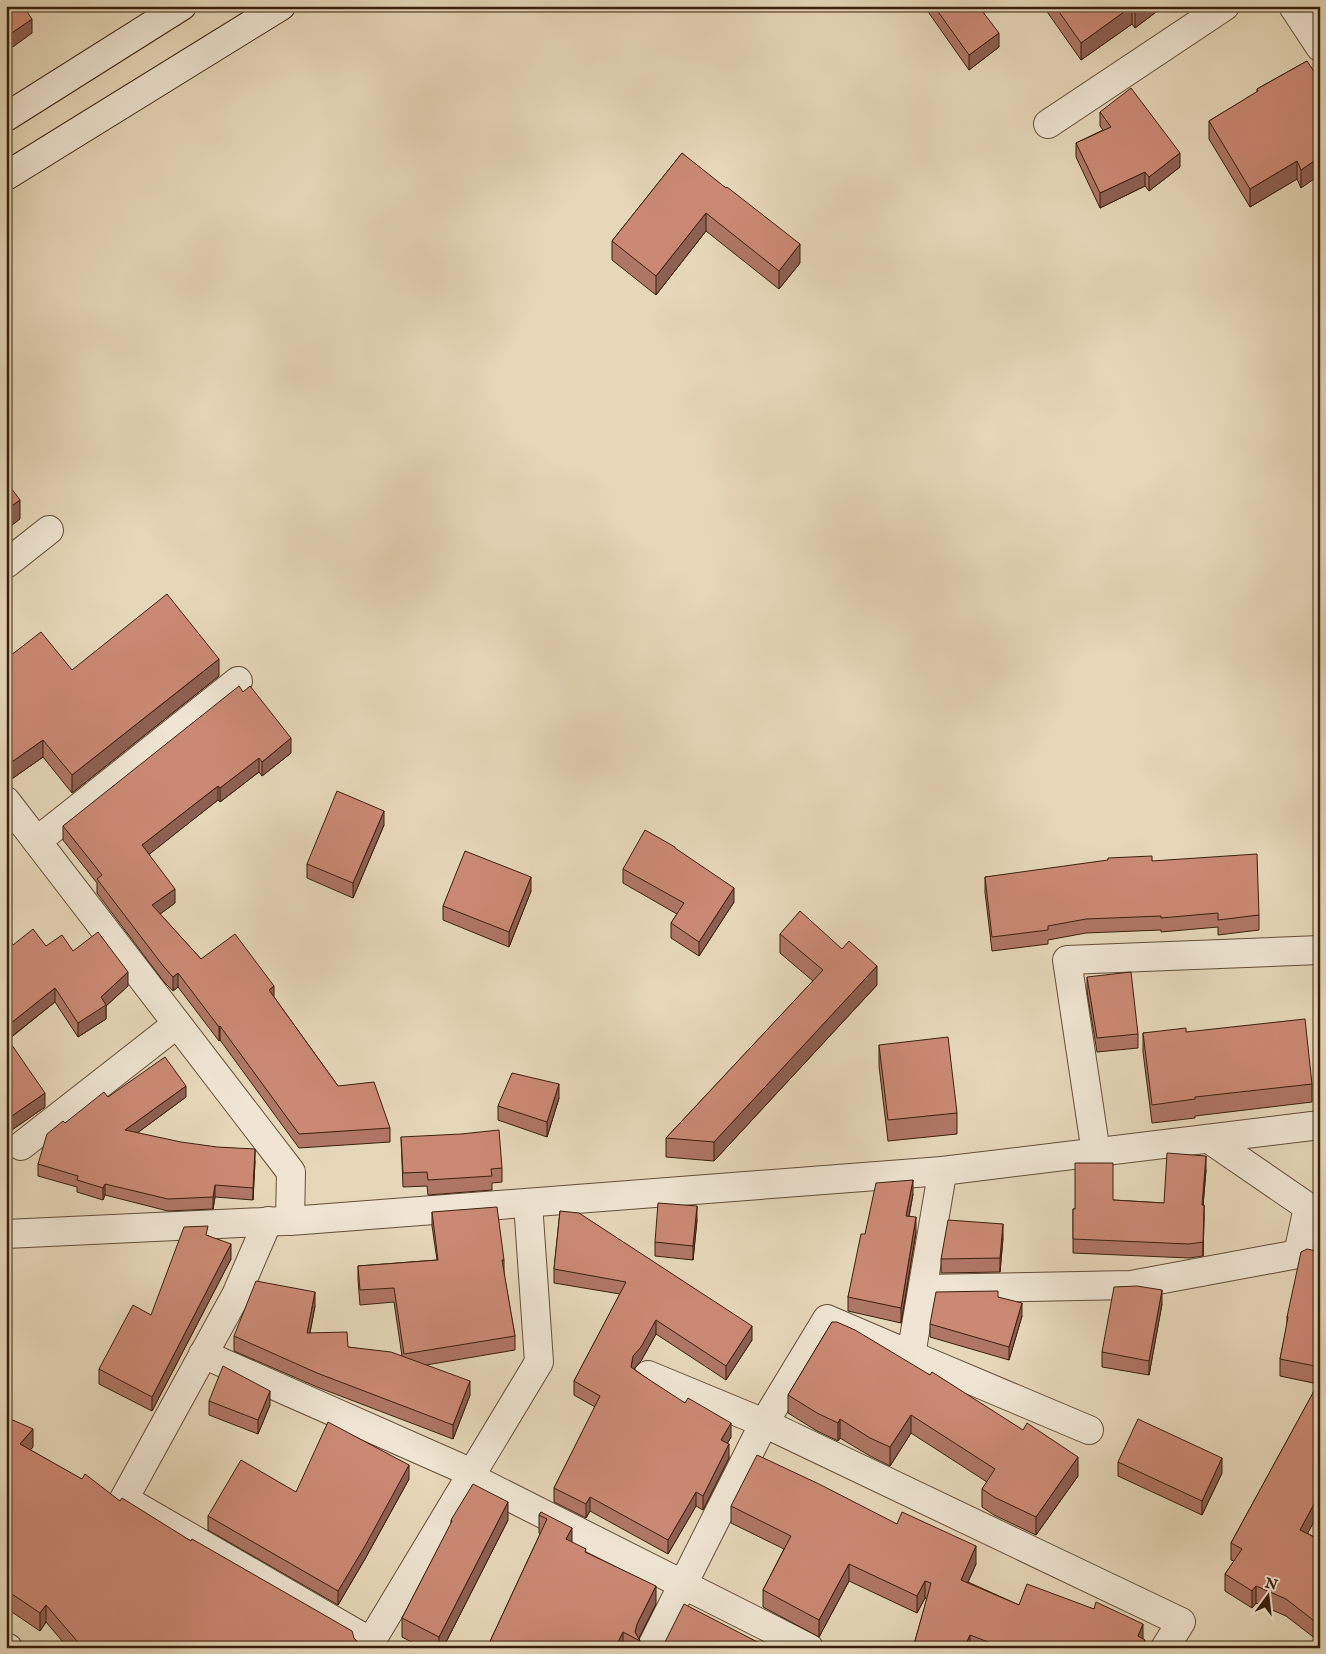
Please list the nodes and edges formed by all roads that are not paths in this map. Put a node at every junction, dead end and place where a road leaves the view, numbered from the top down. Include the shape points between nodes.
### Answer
1 (182, 6) edge
2 (281, 6) edge
3 (1225, 6) edge
4 (1293, 6) edge
5 (1320, 47) edge
6 (6, 117) edge
7 (1048, 124) dead end
8 (6, 176) edge
9 (49, 530) dead end
10 (6, 564) edge
11 (238, 681) dead end
12 (6, 801) edge
13 (37, 840) junction
14 (1320, 950) edge
15 (177, 1024) junction
16 (1320, 1125) edge
17 (1209, 1139) junction
18 (21, 1146) dead end
19 (1096, 1153) junction
20 (942, 1171) junction
21 (528, 1203) junction
22 (279, 1221) junction
23 (1312, 1223) edge
24 (6, 1234) edge
25 (923, 1289) junction
26 (204, 1354) junction
27 (912, 1355) junction
28 (648, 1375) dead end
29 (764, 1424) junction
30 (1089, 1430) dead end
31 (471, 1475) junction
32 (683, 1584) junction
33 (371, 1646) edge
34 (651, 1648) edge
35 (810, 1648) edge
36 (1165, 1648) edge

1 - 6 street
2 - 8 street
3 - 7 street
4 - 5 street
9 - 10 street
11 - 13 street
12 - 13 street
13 - 15 street
14 - 19 street via 1067,960
15 - 18 street
15 - 22 street via 291,1172
16 - 17 street
17 - 19 street
17 - 23 street via 1308,1207
19 - 20 street
20 - 21 street
20 - 25 street
21 - 22 street
21 - 31 street via 539,1362
22 - 24 street
22 - 26 street
23 - 25 street via 1298,1254 1131,1284
25 - 27 street
26 - 31 street
26 - 33 street via 124,1498
27 - 29 street via 827,1319
27 - 30 street
28 - 29 street
29 - 32 street
29 - 36 street via 1181,1622
31 - 32 street
31 - 33 street
32 - 34 street
32 - 35 street

